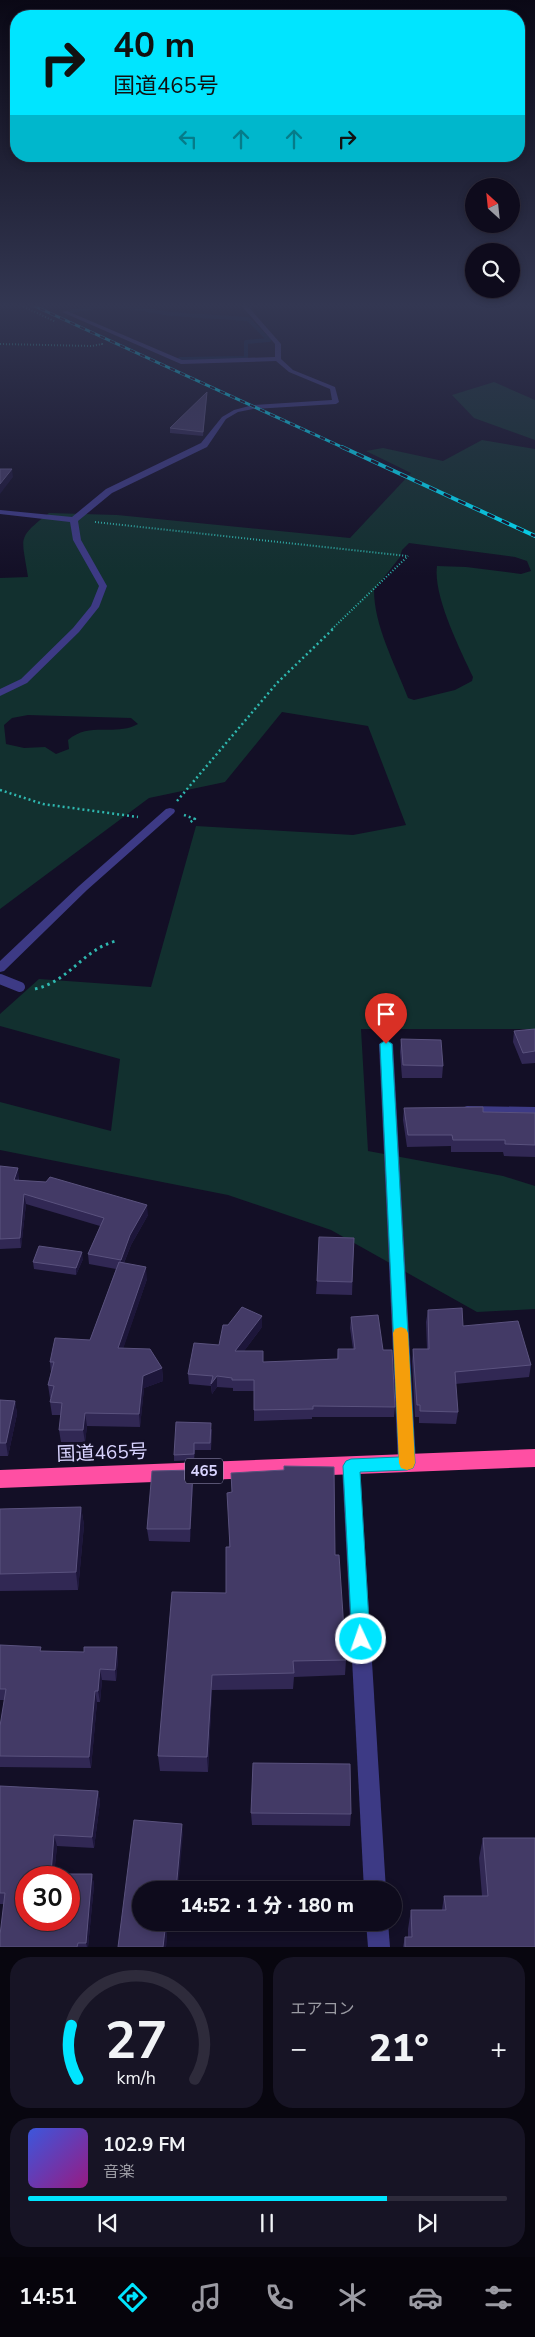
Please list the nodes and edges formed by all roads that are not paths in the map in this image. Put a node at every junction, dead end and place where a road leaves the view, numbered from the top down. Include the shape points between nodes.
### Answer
1 (334, 395) edge
2 (0, 512) edge
3 (74, 520) junction
4 (0, 693) edge
5 (170, 811) dead end
6 (0, 968) edge
7 (0, 979) edge
8 (20, 987) road end
9 (386, 1044) dead end
10 (457, 1111) edge
11 (535, 1112) edge
12 (535, 1458) edge
13 (407, 1463) junction
14 (351, 1466) junction
15 (0, 1479) edge
16 (374, 1881) edge
17 (378, 1931) edge
18 (379, 1947) edge

1 - 3 street via 336,402 236,411 224,418 204,445 109,491
2 - 3 street
3 - 4 street via 77,540 103,586 95,606 76,630 24,681
5 - 6 street
7 - 8 lane
9 - 13 street via 394,1110
10 - 11 street
12 - 13 highway, 国道465号 / 465
13 - 14 highway, 国道465号 / 465
14 - 15 highway, 国道465号 / 465
14 - 16 street
17 - 18 street

